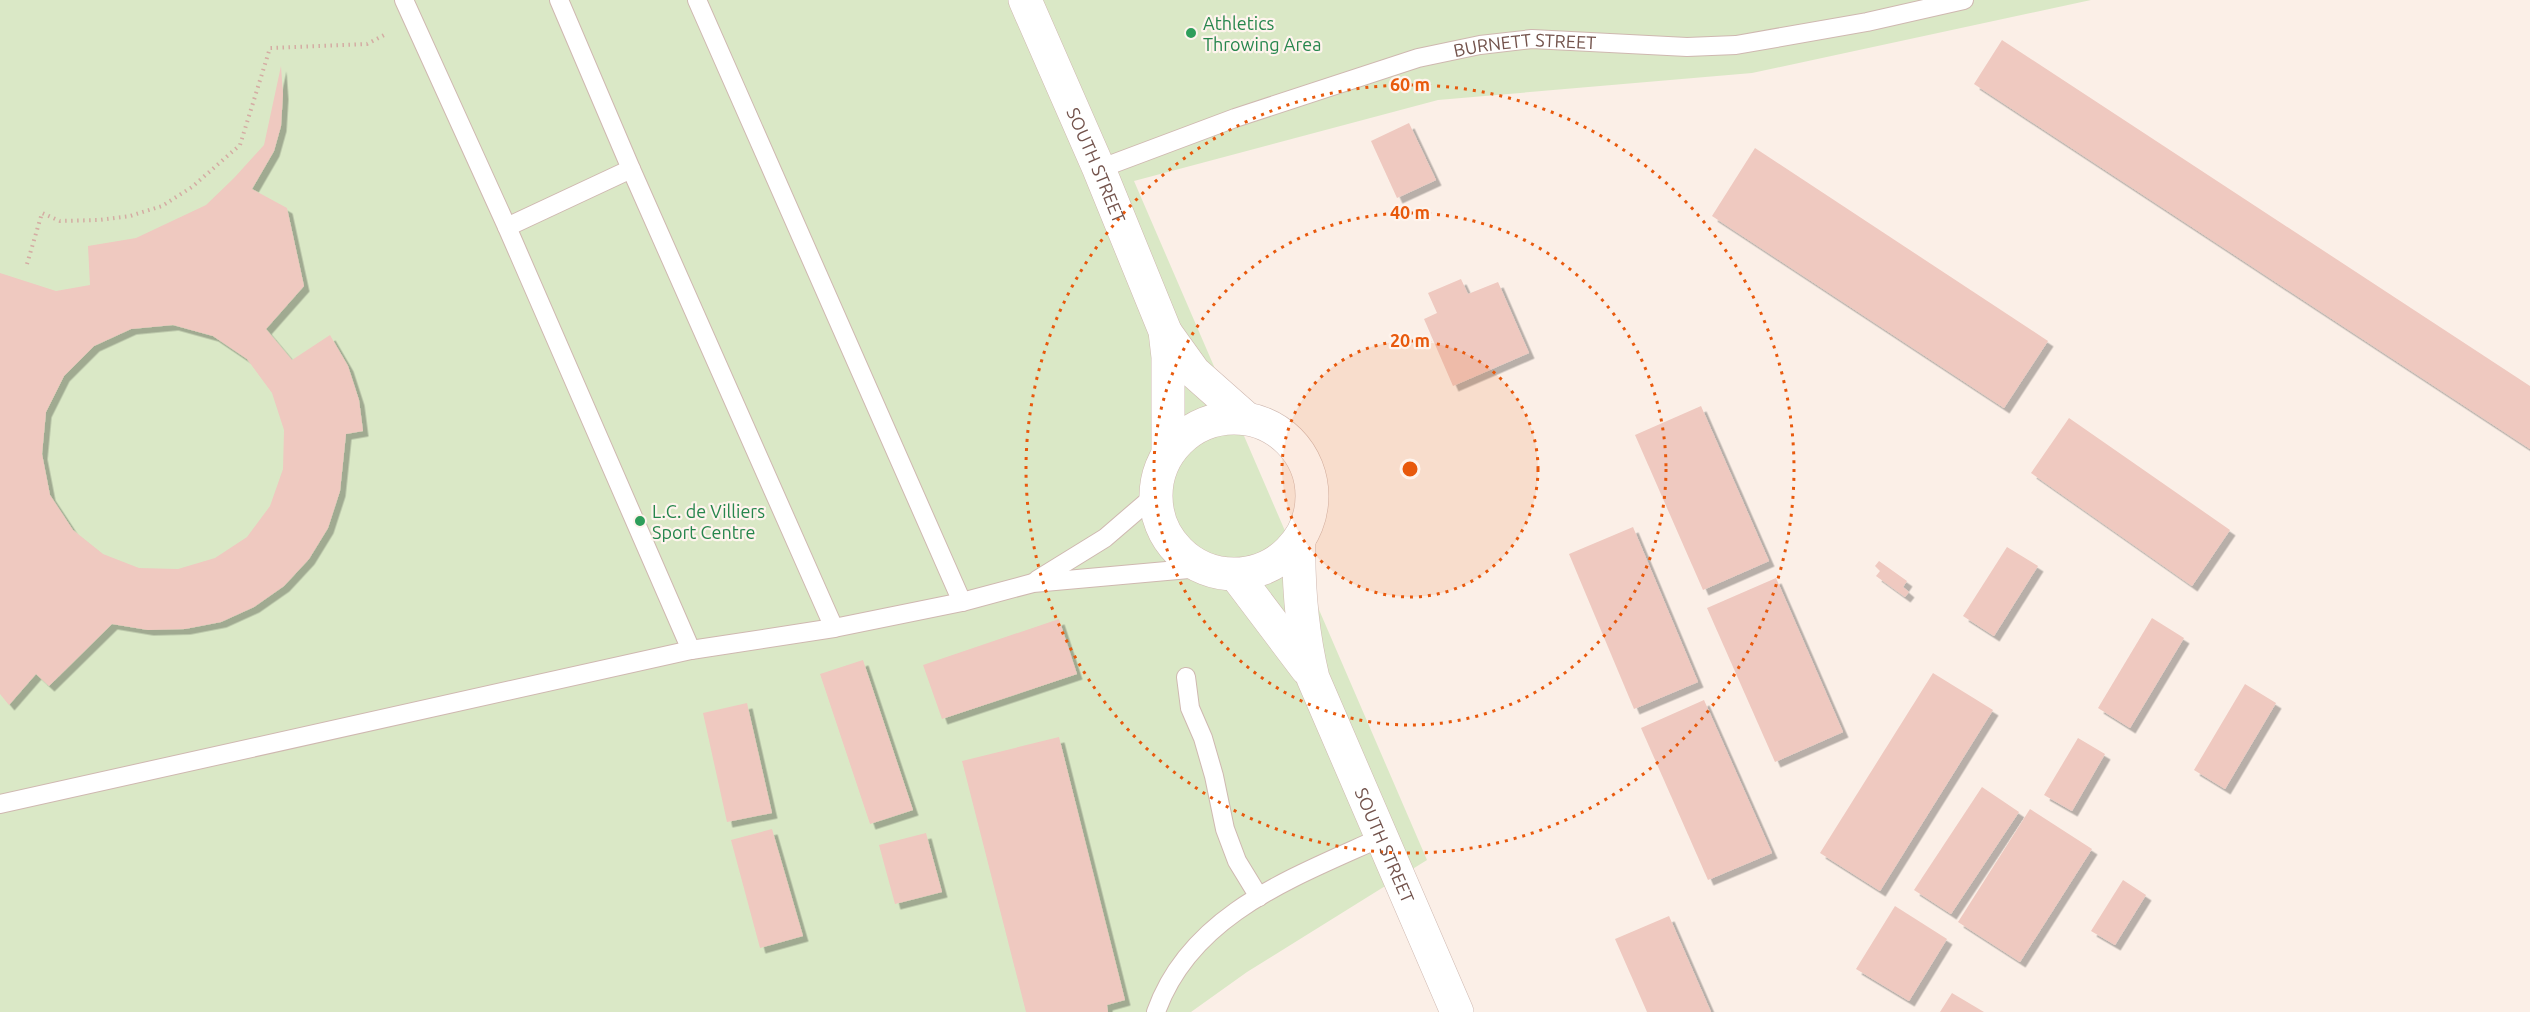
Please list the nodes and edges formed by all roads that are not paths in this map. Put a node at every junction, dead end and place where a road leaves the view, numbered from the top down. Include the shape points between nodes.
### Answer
1 (404, 0) edge
2 (559, 0) edge
3 (697, 0) edge
4 (1025, 0) edge
5 (1964, 0) edge
6 (631, 169) junction
7 (1099, 169) junction
8 (507, 227) junction
9 (1165, 331) junction
10 (1245, 418) junction
11 (1168, 453) junction
12 (1155, 495) junction
13 (1299, 540) junction
14 (1200, 568) junction
15 (1236, 575) junction
16 (1033, 583) junction
17 (963, 602) junction
18 (834, 628) junction
19 (692, 650) junction
20 (1186, 677) dead end
21 (1313, 678) junction
22 (0, 804) edge
23 (1382, 837) junction
24 (1259, 897) junction
25 (1156, 1012) edge
26 (1457, 1012) edge

1 - 8 lane
2 - 6 lane
3 - 17 lane
4 - 7 street, SOUTH STREET
5 - 7 lane, BURNETT STREET via 1736,45 1688,47 1532,39 1480,45 1407,62 1235,118
6 - 8 lane
6 - 18 lane
7 - 9 street, SOUTH STREET
8 - 19 lane
9 - 10 street, SOUTH STREET via 1194,372
9 - 11 street, SOUTH STREET
10 - 11 street via 1223,418 1202,424 1183,436
10 - 13 street via 1286,437 1310,476 1309,520
11 - 12 street
12 - 14 street via 1158,517 1167,537 1181,555
12 - 16 lane via 1105,538
13 - 15 street via 1271,565
13 - 21 street, SOUTH STREET via 1299,594
14 - 15 street
14 - 16 lane
15 - 21 street, SOUTH STREET
16 - 17 lane
17 - 18 lane
18 - 19 lane
19 - 22 lane
20 - 24 lane via 1190,708 1214,776 1225,829 1237,861
21 - 23 street, SOUTH STREET
23 - 24 lane
23 - 26 street, SOUTH STREET
24 - 25 lane via 1231,912 1207,934 1177,969

